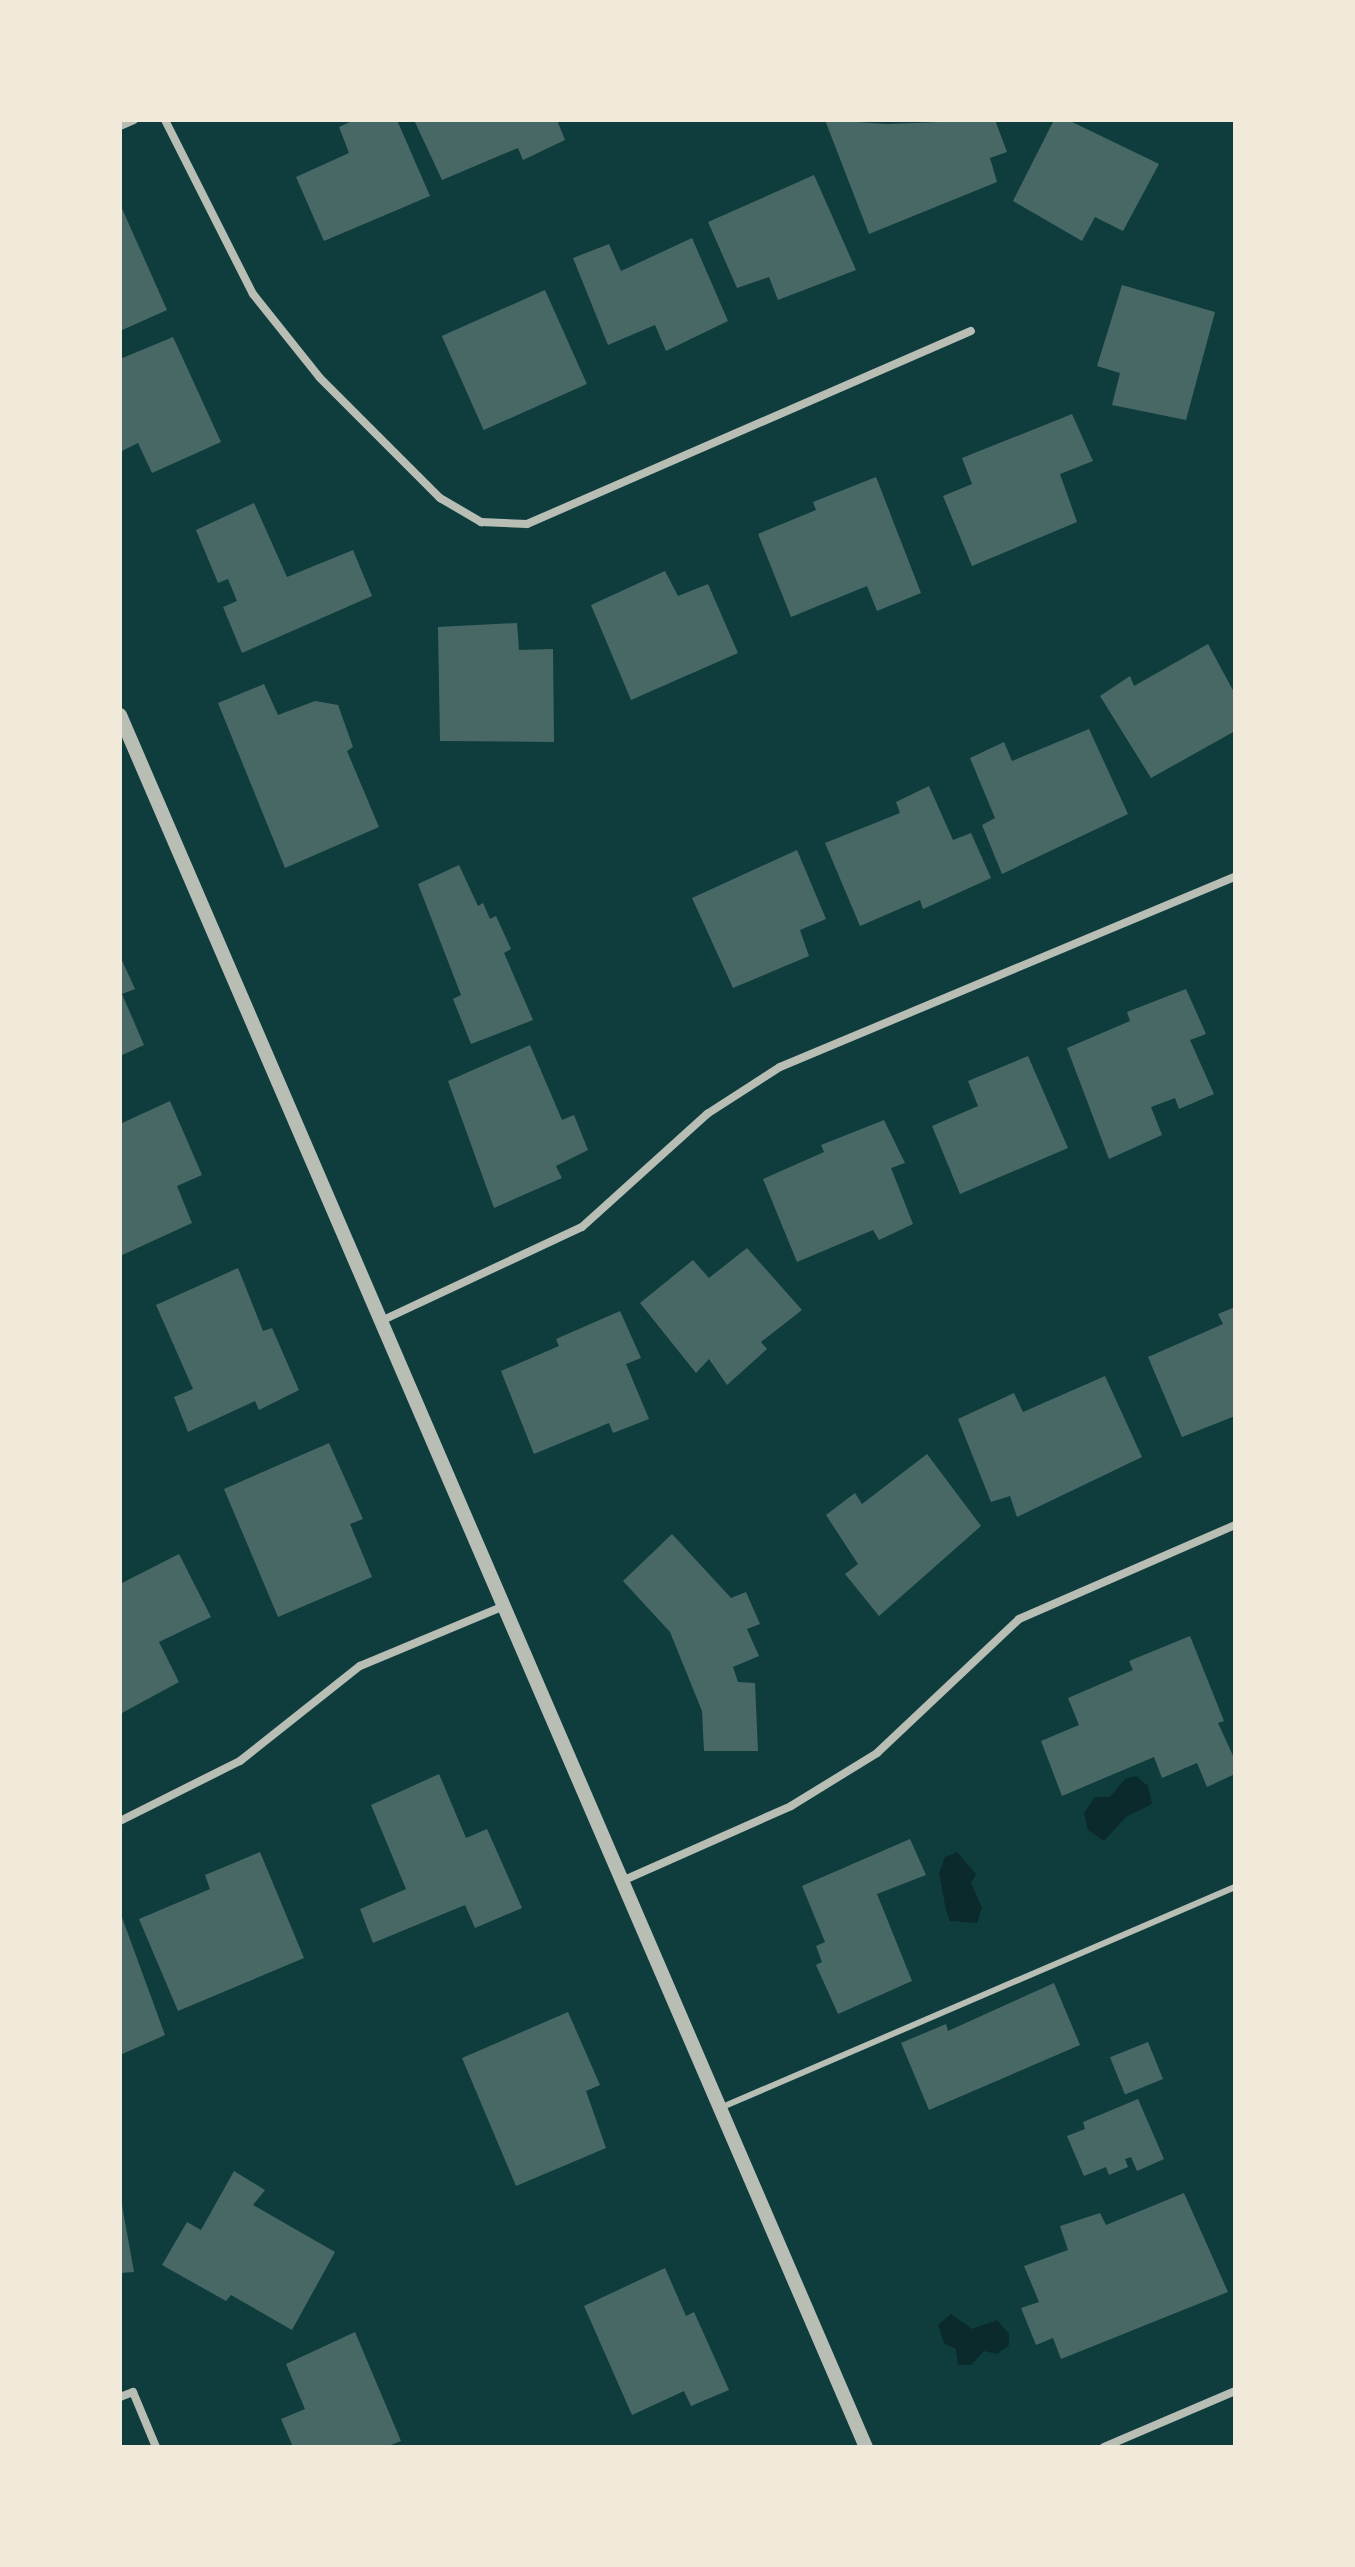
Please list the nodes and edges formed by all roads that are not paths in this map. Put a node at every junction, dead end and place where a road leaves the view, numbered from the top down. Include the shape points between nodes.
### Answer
1 (134, 120) edge
2 (165, 120) edge
3 (120, 126) edge
4 (971, 331) dead end
5 (120, 715) edge
6 (1235, 877) edge
7 (381, 1321) junction
8 (1235, 1525) edge
9 (504, 1606) junction
10 (120, 1821) edge
11 (622, 1881) junction
12 (1235, 1887) edge
13 (720, 2108) junction
14 (1235, 2391) edge
15 (120, 2397) edge
16 (156, 2447) edge
17 (866, 2447) edge
18 (1104, 2447) edge

1 - 3 street
2 - 4 street via 262,306 320,378 440,498 481,522 527,524
5 - 7 street
6 - 7 street via 780,1067 707,1114 582,1227
7 - 9 street
8 - 11 street via 1019,1619 877,1753 791,1806
9 - 10 street via 360,1666 240,1761
9 - 11 street
11 - 13 street
12 - 13 lane
13 - 17 street
14 - 18 street
15 - 16 street via 133,2392

